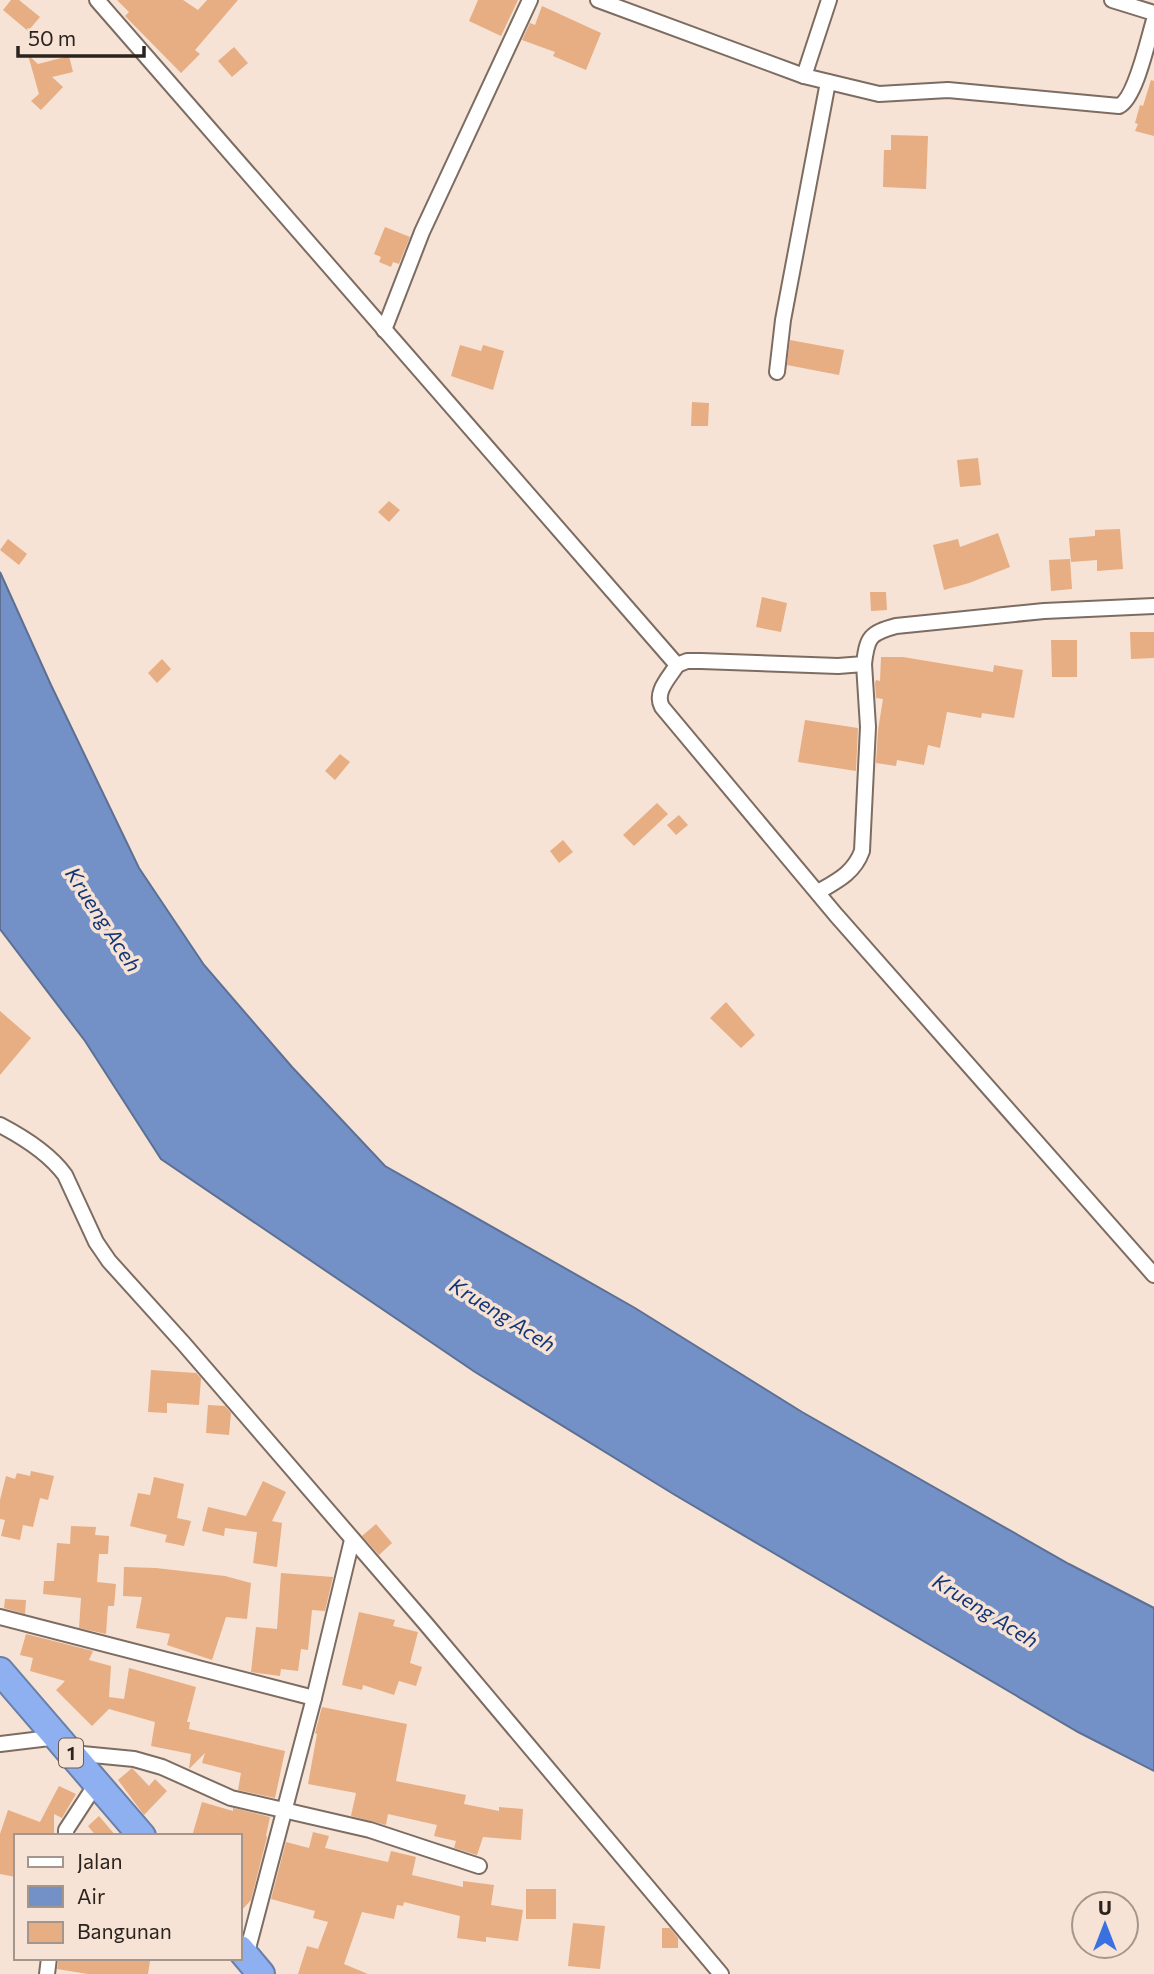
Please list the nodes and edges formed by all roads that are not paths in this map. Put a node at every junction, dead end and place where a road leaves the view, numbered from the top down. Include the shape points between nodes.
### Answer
1 (97, 0) edge
2 (530, 0) edge
3 (598, 0) edge
4 (830, 0) edge
5 (1112, 0) edge
6 (1154, 13) edge
7 (1154, 20) edge
8 (804, 76) junction
9 (828, 82) junction
10 (384, 330) junction
11 (776, 372) dead end
12 (1154, 606) edge
13 (864, 664) junction
14 (677, 665) junction
15 (818, 892) junction
16 (0, 1125) edge
17 (1154, 1275) edge
18 (352, 1539) junction
19 (0, 1617) edge
20 (0, 1671) edge
21 (314, 1698) junction
22 (0, 1744) edge
23 (64, 1745) junction
24 (96, 1784) junction
25 (284, 1809) junction
26 (66, 1834) edge
27 (140, 1834) edge
28 (480, 1866) dead end
29 (249, 1960) edge
30 (721, 1974) edge

1 - 10 street
2 - 10 street via 422,232
3 - 8 street
4 - 8 street
5 - 6 street
7 - 9 street via 1135,82 1119,106 948,90 879,94
8 - 9 street
9 - 11 street
10 - 14 street
12 - 13 street via 1044,611 897,626 871,636
13 - 14 street via 687,661
13 - 15 street via 868,727 862,851 850,873
14 - 15 street via 659,694 662,707
15 - 17 street
16 - 18 street via 59,1166 109,1261
18 - 21 street
18 - 30 street
19 - 21 street
20 - 23 highway, 1
21 - 25 street
22 - 23 street
23 - 24 highway, 1
23 - 25 street via 162,1767 231,1798
24 - 26 street
24 - 27 highway, 1
25 - 28 street via 370,1830
25 - 29 street

